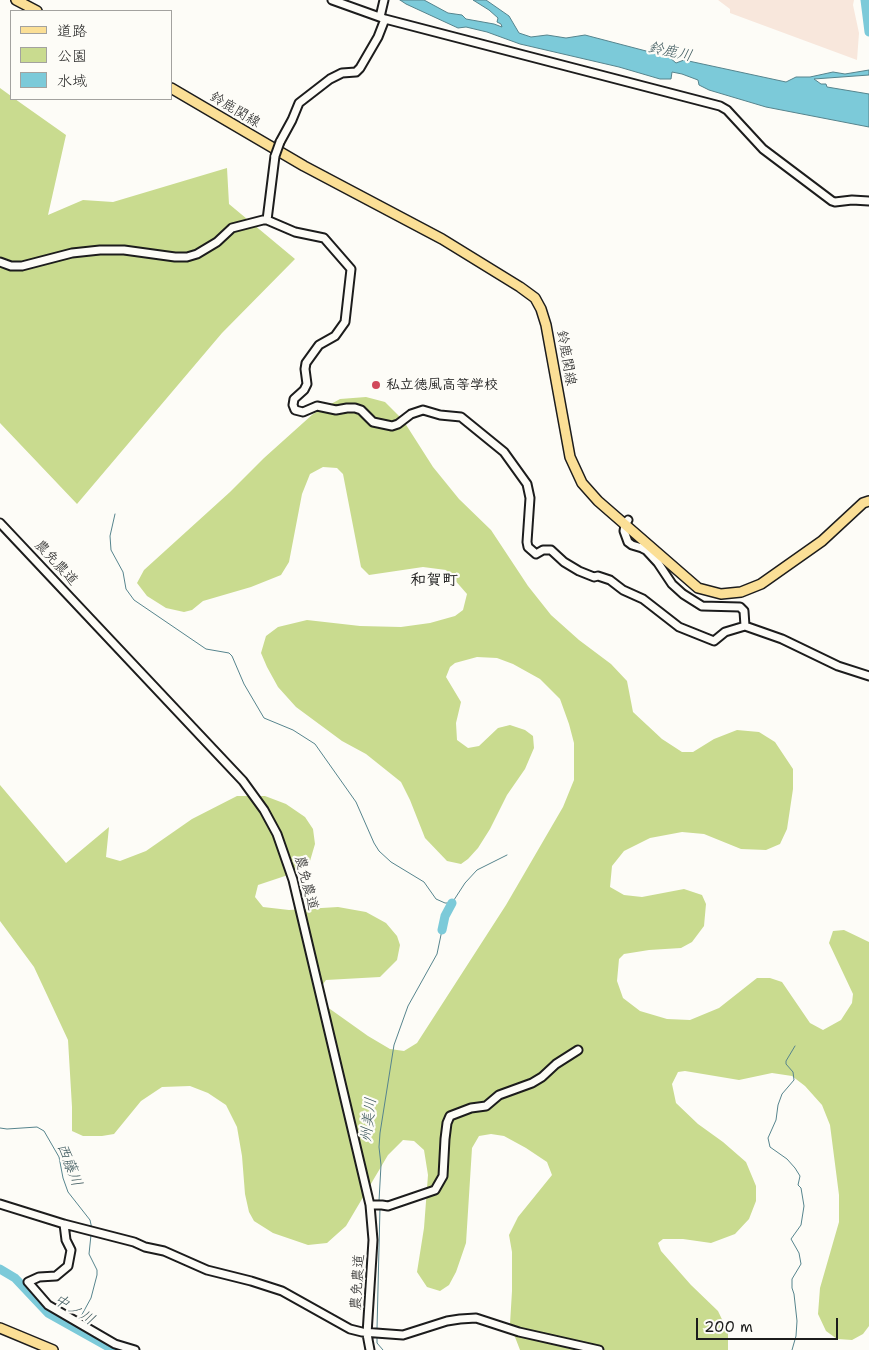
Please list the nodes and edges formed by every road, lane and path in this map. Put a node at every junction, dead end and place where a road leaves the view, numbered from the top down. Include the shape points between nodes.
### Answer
1 (16, 0) edge
2 (332, 0) edge
3 (384, 0) edge
4 (35, 10) edge
5 (382, 16) junction
6 (172, 89) edge
7 (869, 201) edge
8 (267, 220) junction
9 (0, 262) edge
10 (869, 501) edge
11 (627, 522) junction
12 (0, 523) edge
13 (745, 626) junction
14 (869, 676) edge
15 (578, 1050) dead end
16 (0, 1204) edge
17 (376, 1205) junction
18 (64, 1224) junction
19 (0, 1328) edge
20 (370, 1334) junction
21 (53, 1350) edge
22 (135, 1350) edge
23 (370, 1350) edge
24 (599, 1350) edge

1 - 4 main road
2 - 5 street
3 - 5 street
5 - 7 street via 720,106 762,150 832,202
5 - 8 street, bridge via 378,37 360,68 330,79 299,103 275,156
6 - 11 main road, 鈴鹿関線 via 304,166 442,239 535,298 546,325 570,458 582,483 598,501
8 - 9 street via 232,228 217,242 187,257 100,250 64,254 22,266
8 - 13 street via 286,229 324,238 351,268 345,322 338,333 319,345 306,363 307,384 294,399 295,410 303,412 317,406 336,410 355,408 373,422 392,426 423,410 461,417 504,452 527,484 530,498 527,544 536,554 551,550 579,571 610,580 642,599 679,627 714,641 725,632
10 - 11 main road, 鈴鹿関線 via 761,584 741,592 722,594 698,588
11 - 13 street via 625,537 628,542 646,550 683,594 702,606 740,607 744,611
12 - 17 street, 農免農道 via 237,774 264,810 277,834 293,880
13 - 14 street
15 - 17 street via 532,1083 499,1095 486,1106 450,1116 439,1186 395,1205
16 - 18 street
17 - 20 street, 農免農道 via 372,1222
18 - 20 street via 164,1251 214,1272 282,1291 350,1329
18 - 22 street via 71,1250 68,1266 56,1276 39,1277 28,1282 48,1305 115,1344
19 - 21 main road
20 - 23 street, 農免農道
20 - 24 street via 404,1335 447,1321 476,1318 519,1332

